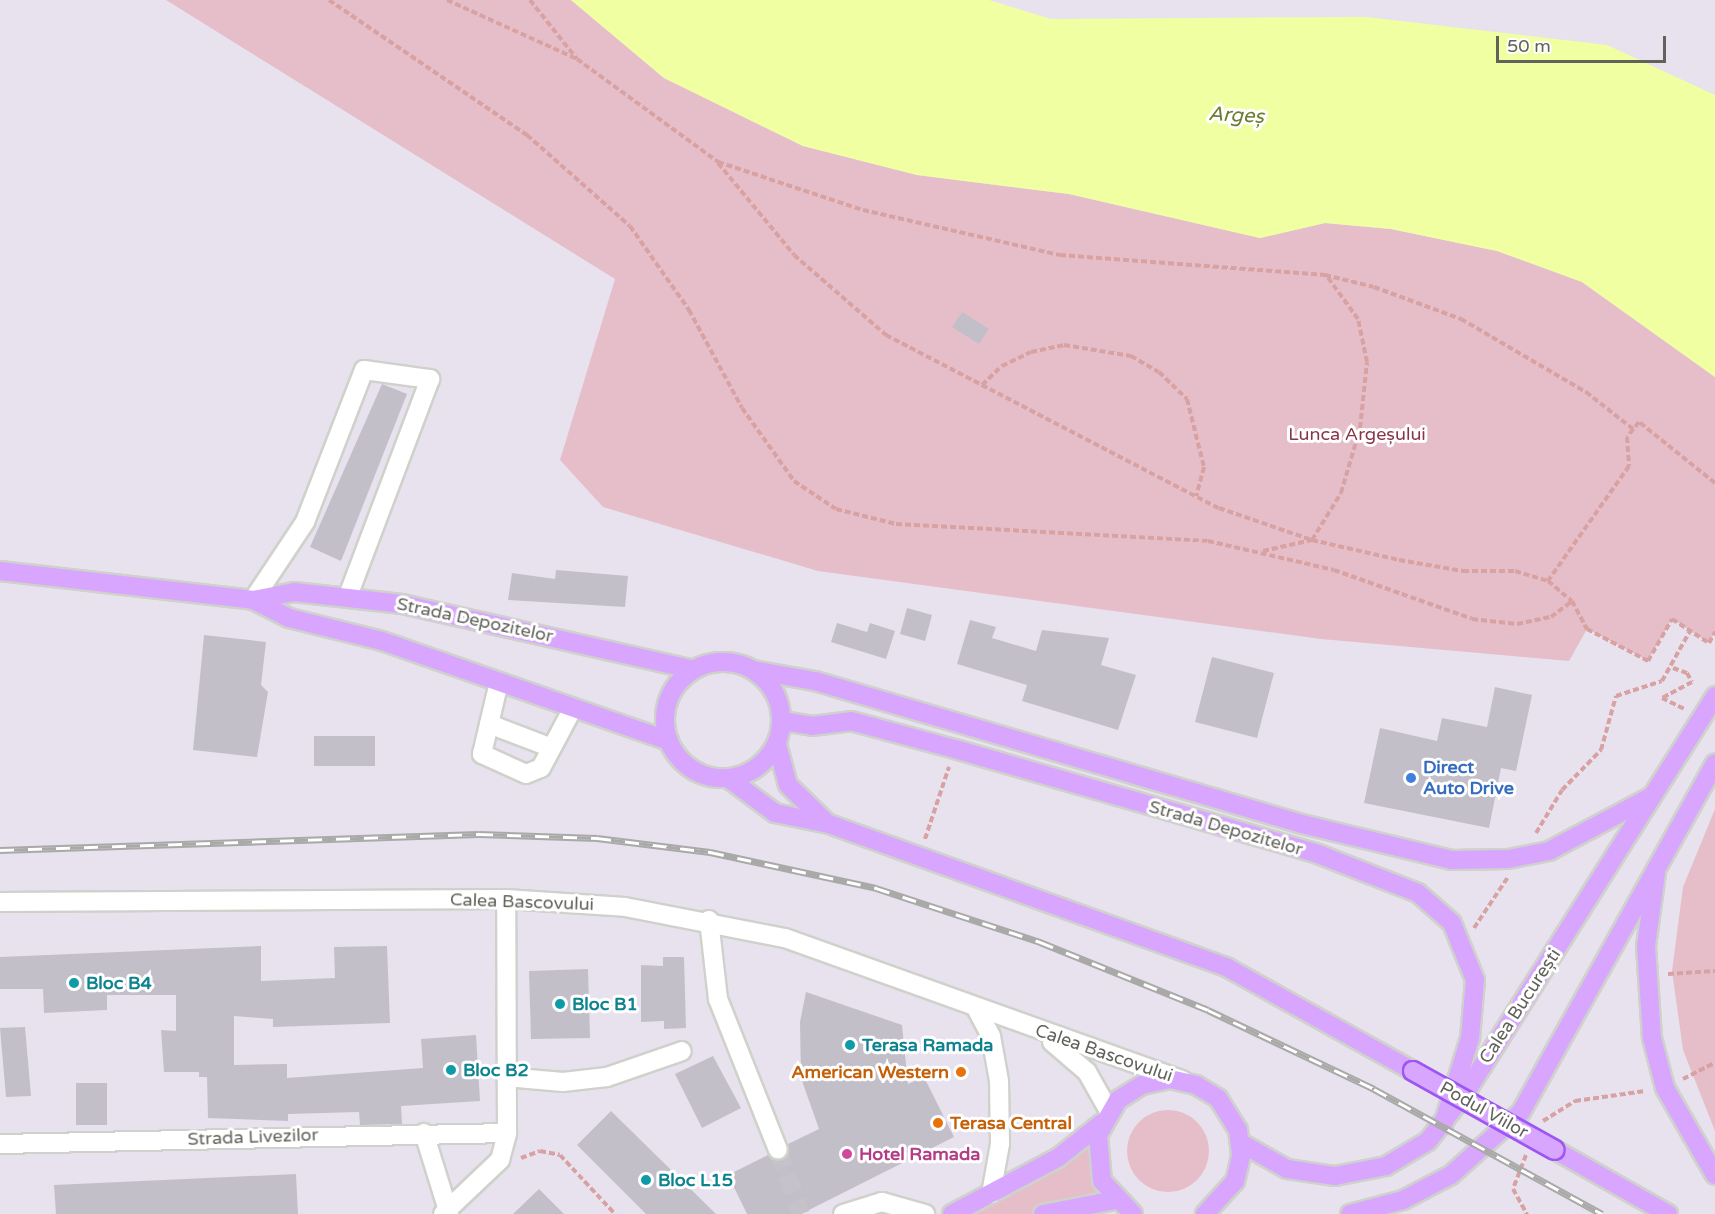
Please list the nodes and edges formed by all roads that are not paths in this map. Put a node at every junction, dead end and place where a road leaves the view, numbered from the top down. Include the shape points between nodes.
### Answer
1 (0, 571) edge
2 (348, 596) junction
3 (254, 600) junction
4 (694, 670) junction
5 (753, 670) junction
6 (499, 682) junction
7 (1714, 698) edge
8 (573, 708) junction
9 (782, 721) junction
10 (489, 724) junction
11 (669, 741) junction
12 (777, 744) junction
13 (552, 748) junction
14 (1715, 763) edge
15 (728, 778) junction
16 (1650, 797) junction
17 (829, 824) junction
18 (1659, 859) junction
19 (506, 899) junction
20 (0, 903) edge
21 (709, 920) junction
22 (976, 1008) junction
23 (1024, 1026) junction
24 (682, 1052) dead end
25 (506, 1077) junction
26 (1184, 1081) junction
27 (1105, 1117) junction
28 (1443, 1125) junction
29 (424, 1133) junction
30 (507, 1133) junction
31 (1241, 1143) junction
32 (0, 1144) edge
33 (778, 1150) tunnel mouth
34 (1715, 1175) edge
35 (991, 1194) junction
36 (1114, 1200) junction
37 (446, 1213) edge
38 (843, 1214) edge
39 (925, 1214) edge
40 (952, 1214) edge
41 (1043, 1214) edge
42 (1133, 1214) edge
43 (1205, 1214) edge
44 (1350, 1214) edge
45 (1668, 1214) edge

1 - 3 main road, Strada Depozitelor
2 - 3 main road, Strada Depozitelor via 294,592
2 - 3 street via 430,379 364,370 304,522
2 - 4 main road, Strada Depozitelor via 453,614
3 - 6 main road, Strada Depozitelor via 289,618 381,641
4 - 5 main road via 723,662
4 - 11 main road via 669,701
5 - 9 main road via 774,691
5 - 16 main road, Strada Depozitelor via 815,681 1302,824 1452,860 1508,859 1549,851
6 - 8 main road, Strada Depozitelor
6 - 10 street
7 - 16 main road, Calea București
8 - 11 main road, Strada Depozitelor
8 - 13 street
9 - 12 main road
9 - 28 main road, Strada Depozitelor via 812,726 851,721 955,749 1318,854 1418,893 1452,923 1475,980 1470,1038
10 - 13 street
10 - 13 street via 482,754 488,760 526,774 537,772
11 - 15 main road via 692,770
12 - 15 main road via 757,768
12 - 17 main road via 788,784
14 - 18 main road
15 - 17 main road via 764,808
16 - 28 main road, Calea București
17 - 45 main road, Podul Viilor, bridge via 1228,968
18 - 34 main road via 1645,988 1672,1084
18 - 44 main road via 1521,1112 1451,1175 1404,1200
19 - 20 street, Calea Bascovului
19 - 21 street, Calea Bascovului via 625,907
19 - 25 street
21 - 22 street, Calea Bascovului via 851,958
21 - 33 street via 718,999
22 - 23 street, Calea Bascovului
22 - 35 street via 991,1036 999,1081 1000,1144
23 - 26 street, Calea Bascovului
23 - 27 street, Calea Bascovului via 1072,1057
24 - 25 street via 607,1077 563,1082
25 - 30 street
26 - 27 main road via 1142,1084
26 - 31 main road via 1218,1098 1233,1119
27 - 35 main road via 1059,1157
27 - 36 main road via 1097,1161
28 - 31 main road, Calea București via 1409,1154 1358,1175 1287,1169
29 - 30 street, Strada Livezilor
29 - 32 street, Strada Livezilor
29 - 37 street
30 - 37 street via 500,1160
31 - 43 main road via 1235,1181
35 - 40 main road
36 - 41 main road
36 - 42 main road
38 - 39 street via 882,1202

